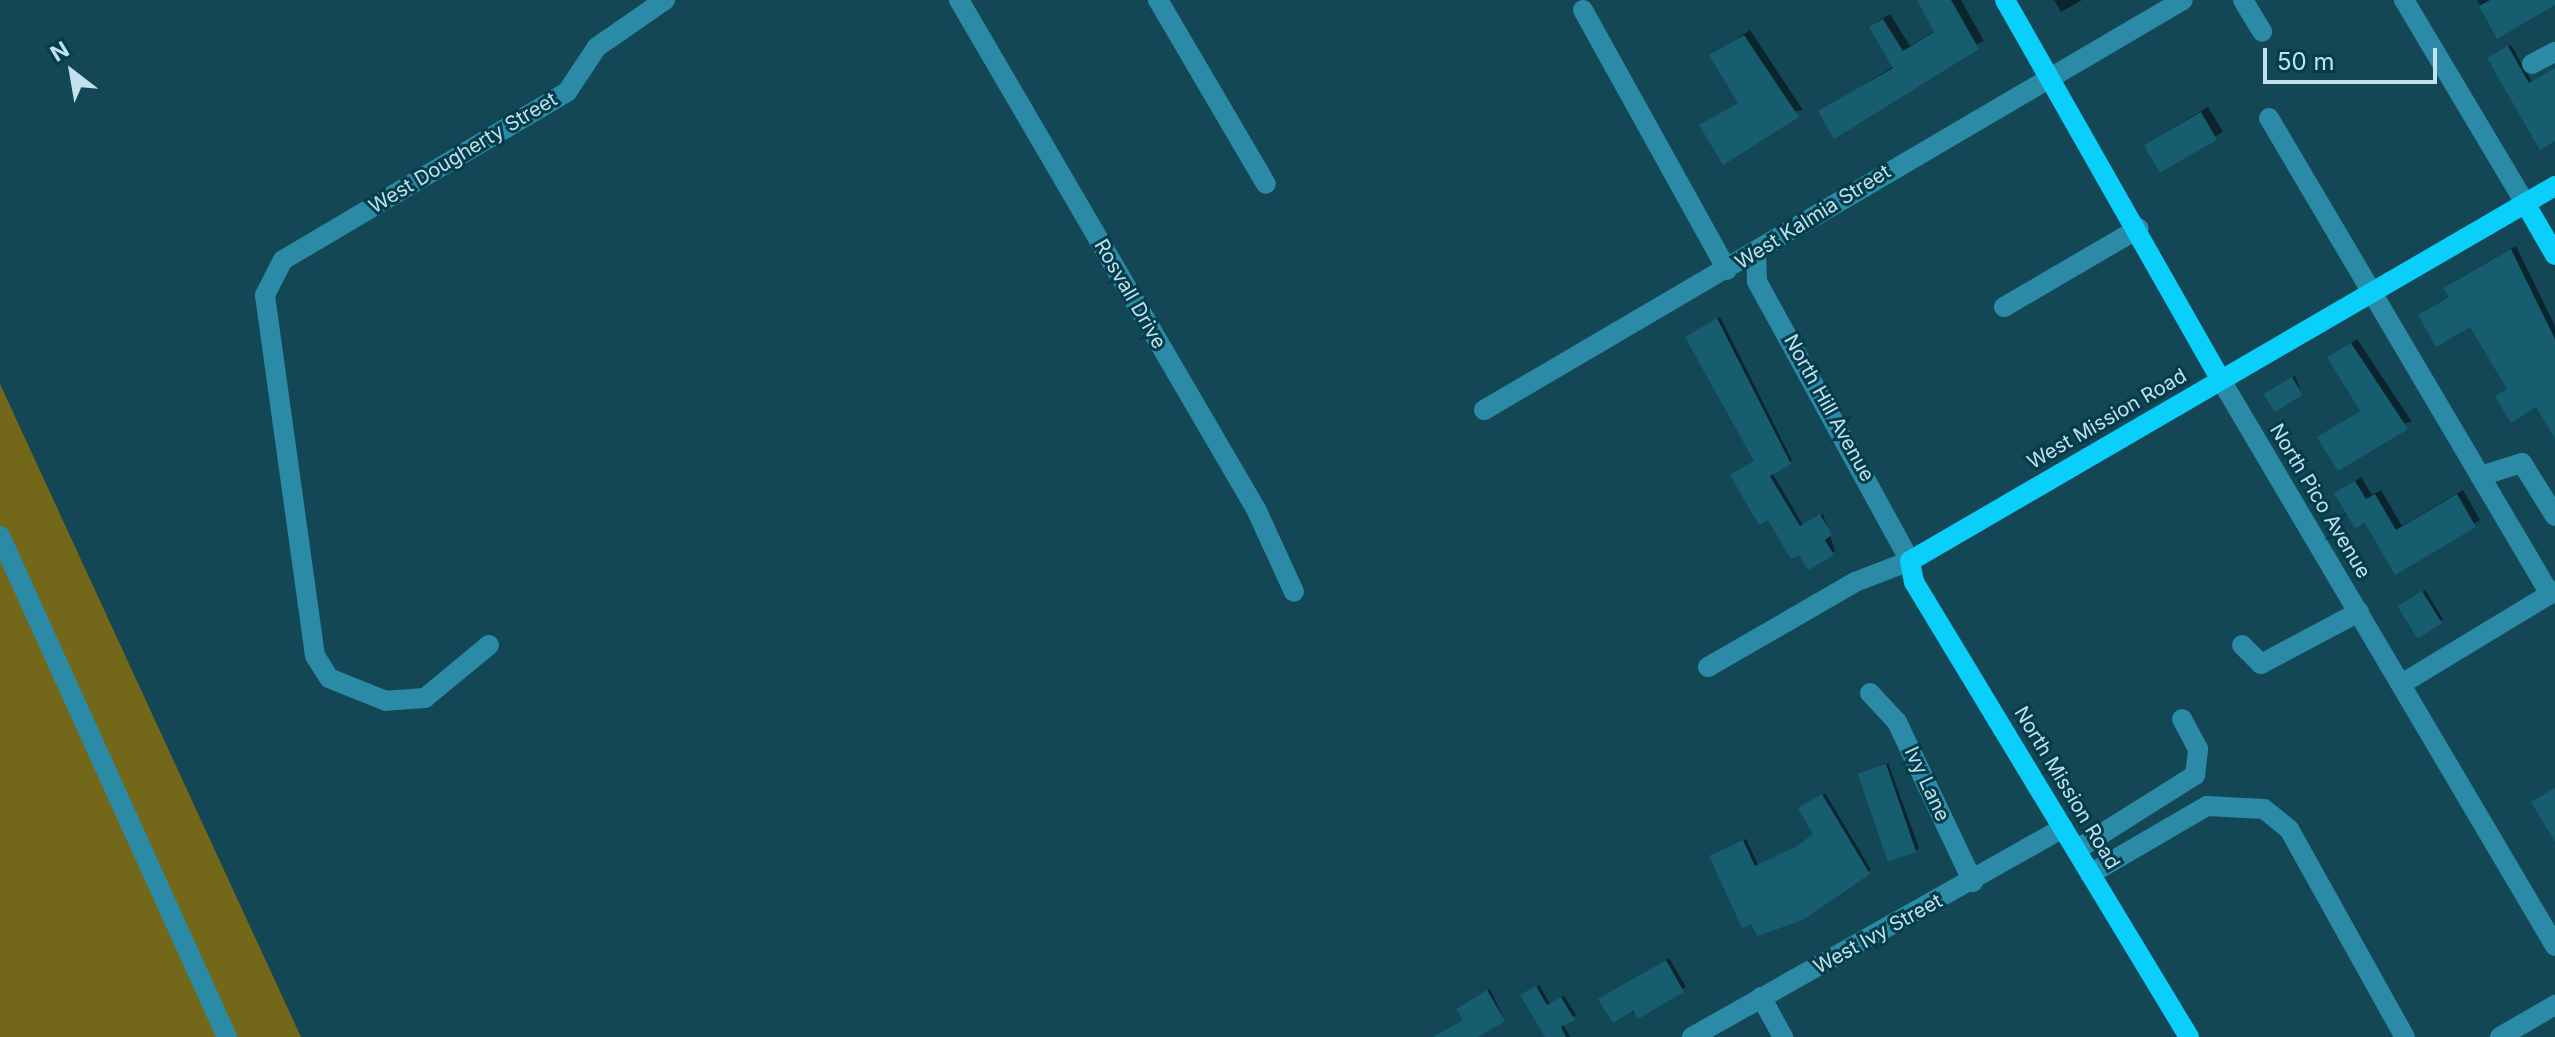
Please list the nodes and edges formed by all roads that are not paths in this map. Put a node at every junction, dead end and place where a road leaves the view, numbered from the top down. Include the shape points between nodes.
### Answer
1 (665, 0) edge
2 (959, 0) edge
3 (1158, 0) edge
4 (2005, 0) edge
5 (2183, 0) edge
6 (2243, 0) edge
7 (2404, 0) edge
8 (1583, 10) dead end
9 (2262, 32) dead end
10 (2555, 52) edge
11 (2532, 64) dead end
12 (2051, 76) junction
13 (2269, 118) dead end
14 (1266, 184) dead end
15 (2555, 186) edge
16 (2525, 203) junction
17 (2139, 228) junction
18 (1756, 254) junction
19 (2555, 255) edge
20 (1727, 270) junction
21 (2372, 292) junction
22 (2004, 307) dead end
23 (2221, 380) junction
24 (1484, 410) dead end
25 (2480, 476) junction
26 (2555, 516) edge
27 (0, 536) edge
28 (1910, 561) junction
29 (1294, 592) dead end
30 (2553, 593) edge
31 (2359, 612) junction
32 (489, 645) dead end
33 (2242, 645) dead end
34 (1708, 667) dead end
35 (2403, 683) junction
36 (1870, 693) dead end
37 (2182, 719) dead end
38 (2063, 828) junction
39 (2076, 850) junction
40 (2090, 874) junction
41 (1973, 882) junction
42 (2555, 946) edge
43 (1761, 997) junction
44 (2555, 1005) edge
45 (227, 1037) edge
46 (1692, 1037) edge
47 (1783, 1037) edge
48 (2189, 1037) edge
49 (2405, 1037) edge
50 (2500, 1037) edge

1 - 32 street, West Dougherty Street via 597,47 567,92 283,260 265,295 268,355 315,656 329,678 386,701 425,698
2 - 29 street, Rosvall Drive via 1256,509
3 - 14 street
4 - 12 main road, North Pico Avenue
5 - 12 street, West Kalmia Street
6 - 9 street
7 - 16 street
8 - 20 street
10 - 11 street
12 - 17 main road, North Pico Avenue
12 - 18 street, West Kalmia Street
13 - 21 street
15 - 16 main road, West Mission Road
16 - 19 main road
16 - 21 main road, West Mission Road
17 - 22 street
17 - 23 main road, North Pico Avenue
18 - 20 street, West Kalmia Street
18 - 28 street, North Hill Avenue via 1757,281
20 - 24 street, West Kalmia Street
21 - 23 main road, West Mission Road
21 - 25 street
23 - 28 main road, West Mission Road
23 - 31 street, North Pico Avenue
25 - 26 street via 2522,463
25 - 30 street
27 - 45 street
28 - 34 street, West Mission Road via 1855,582
28 - 38 main road, North Mission Road via 1914,582
30 - 35 street
31 - 33 street via 2261,664
31 - 35 street, North Pico Avenue
35 - 42 street, North Pico Avenue
36 - 41 street, Ivy Lane via 1897,722
37 - 39 street via 2198,749 2195,775
38 - 39 main road, North Mission Road
38 - 41 street, West Ivy Street
39 - 40 main road, North Mission Road
40 - 48 main road, North Mission Road
40 - 49 street via 2207,806 2264,809 2289,829
41 - 43 street, West Ivy Street
43 - 46 street, West Ivy Street
43 - 47 street
44 - 50 street

